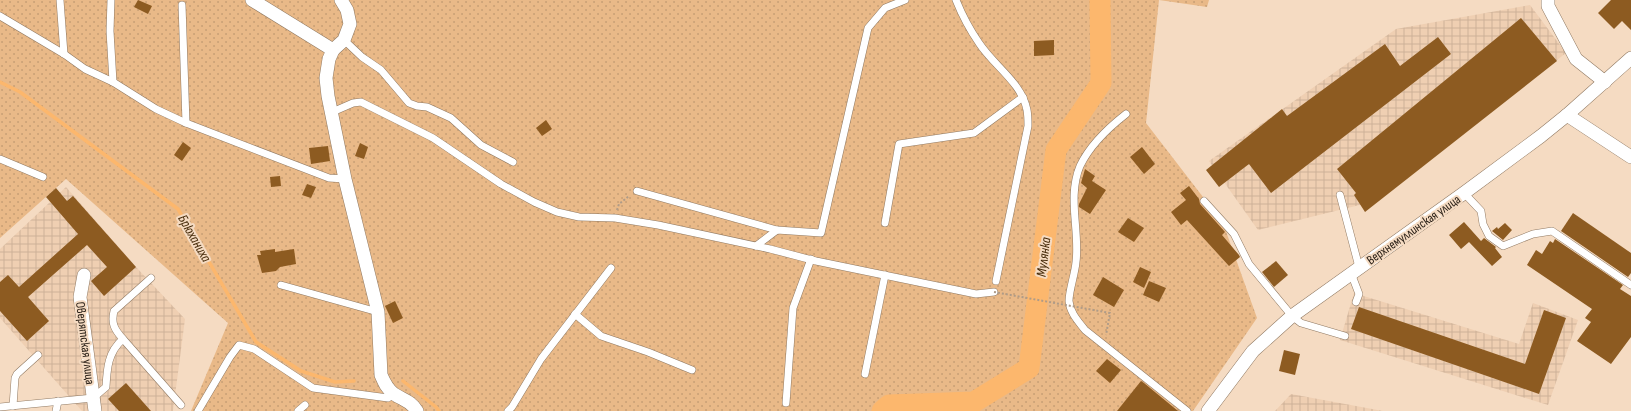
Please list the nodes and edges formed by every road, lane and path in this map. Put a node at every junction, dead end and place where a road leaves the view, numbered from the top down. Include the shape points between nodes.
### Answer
1 (60, 0) edge
2 (111, 0) edge
3 (252, 0) edge
4 (342, 0) edge
5 (905, 0) edge
6 (956, 0) edge
7 (1548, 0) edge
8 (182, 5) dead end
9 (0, 16) edge
10 (344, 40) junction
11 (333, 50) junction
12 (64, 54) junction
13 (1631, 58) edge
14 (113, 82) junction
15 (1605, 82) junction
16 (1022, 97) junction
17 (330, 112) junction
18 (1126, 114) dead end
19 (1567, 115) junction
20 (186, 123) junction
21 (1631, 157) edge
22 (0, 159) edge
23 (513, 162) dead end
24 (43, 177) dead end
25 (345, 179) junction
26 (637, 191) joint
27 (1464, 193) junction
28 (1340, 195) dead end
29 (1204, 201) dead end
30 (615, 218) junction
31 (885, 223) dead end
32 (777, 230) junction
33 (756, 246) junction
34 (811, 260) junction
35 (610, 268) dead end
36 (1355, 270) junction
37 (84, 275) dead end
38 (885, 275) junction
39 (151, 278) dead end
40 (996, 281) dead end
41 (281, 285) dead end
42 (1631, 285) edge
43 (994, 292) joint
44 (1356, 302) dead end
45 (378, 312) junction
46 (575, 314) junction
47 (1292, 316) junction
48 (1106, 335) dead end
49 (1346, 336) dead end
50 (123, 339) junction
51 (38, 355) dead end
52 (692, 370) dead end
53 (865, 374) dead end
54 (394, 394) junction
55 (93, 398) junction
56 (58, 401) junction
57 (786, 403) dead end
58 (182, 405) dead end
59 (305, 405) dead end
60 (13, 406) junction
61 (0, 407) edge
62 (56, 411) edge
63 (95, 411) edge
64 (198, 411) edge
65 (298, 411) edge
66 (416, 411) edge
67 (508, 411) edge
68 (1187, 411) edge
69 (1208, 411) edge

1 - 12 lane
2 - 14 lane
3 - 11 street
4 - 10 street via 350,24
5 - 32 lane via 885,8 868,28 821,233
6 - 16 lane via 979,44 1014,83
7 - 15 street via 1548,6 1576,59
8 - 20 lane
9 - 12 lane
10 - 11 street
10 - 23 lane via 381,70 410,103 427,107 451,118 481,145
11 - 17 street via 326,78
12 - 14 lane via 85,69
13 - 15 street, Верхнемуллинская улица
14 - 20 lane via 156,109
15 - 19 street, Верхнемуллинская улица
16 - 31 lane via 974,133 899,144
16 - 40 lane via 1027,110 1028,126
17 - 25 street
17 - 30 lane via 362,102 433,138 501,184 534,202 557,212 579,217
18 - 68 lane via 1107,128 1080,166 1074,204 1077,262 1069,301 1075,317 1085,330
19 - 21 street
19 - 27 street, Верхнемуллинская улица
20 - 25 lane via 329,178
22 - 24 lane
25 - 45 street
26 - 30 path via 619,204
26 - 32 lane
27 - 36 street, Верхнемуллинская улица
27 - 42 lane via 1481,211 1483,224 1489,236 1503,246 1533,234 1552,231
28 - 36 lane
29 - 47 lane via 1234,234 1249,264
30 - 33 lane
32 - 33 lane
33 - 34 lane
34 - 38 lane
34 - 57 lane via 793,308
35 - 46 lane
36 - 44 lane via 1359,294
36 - 47 street, Верхнемуллинская улица
37 - 55 street, Оверятская улица via 80,297
38 - 43 lane via 976,294
38 - 53 lane
39 - 50 lane via 114,311 113,326
41 - 45 lane
43 - 48 path, bridge via 1110,313
45 - 54 street via 381,375 385,385
46 - 52 lane via 601,336
46 - 67 lane via 541,359
47 - 49 lane via 1301,323
47 - 69 street, Верхнемуллинская улица via 1253,352
50 - 55 lane via 114,347 108,366 106,387
50 - 58 lane
51 - 60 lane via 15,378
54 - 64 lane via 388,398 314,388 254,349 239,345
54 - 66 street via 413,404
55 - 56 lane
55 - 63 street, Оверятская улица
56 - 60 lane
56 - 62 lane
59 - 65 lane
60 - 61 lane

